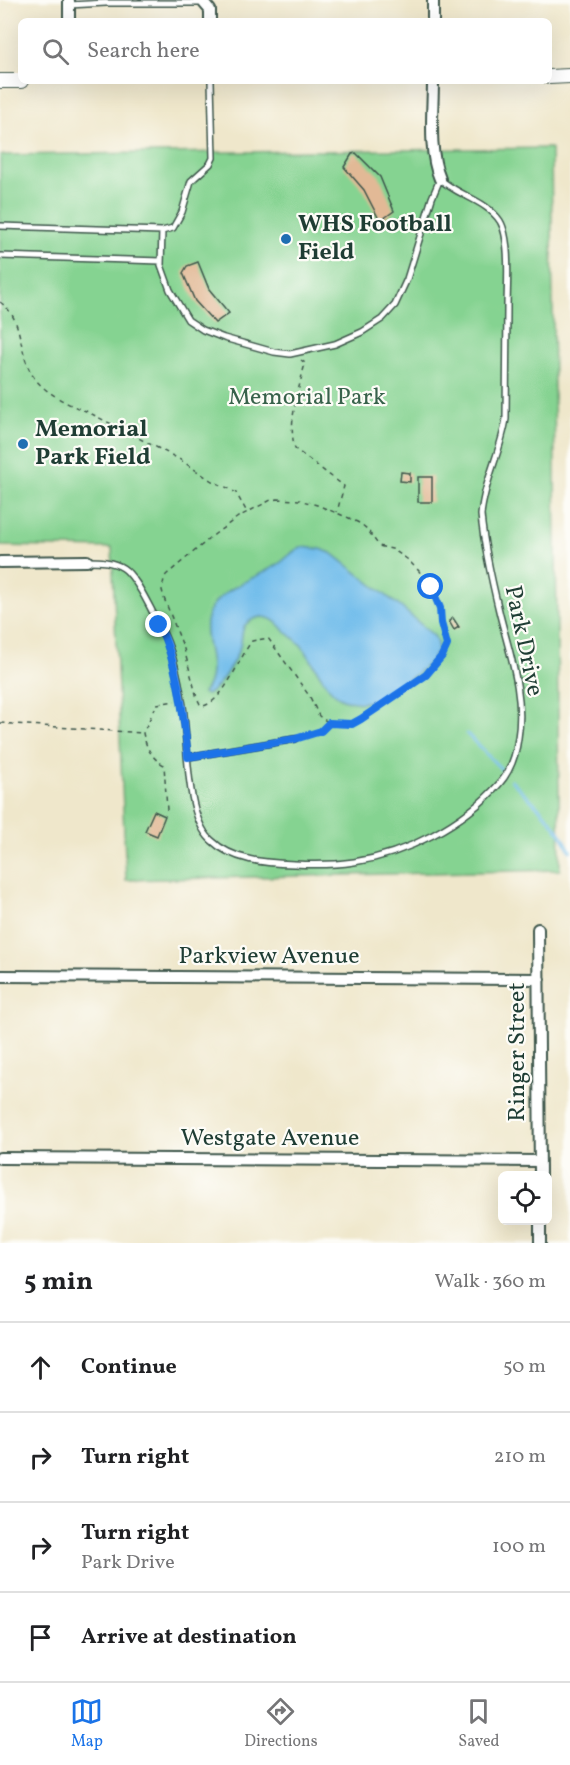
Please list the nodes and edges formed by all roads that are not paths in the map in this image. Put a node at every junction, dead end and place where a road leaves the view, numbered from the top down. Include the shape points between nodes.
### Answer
1 (433, 0) edge
2 (69, 3) edge
3 (204, 3) joint
4 (210, 18) edge
5 (433, 18) edge
6 (570, 76) edge
7 (552, 77) edge
8 (0, 81) edge
9 (18, 81) edge
10 (211, 84) edge
11 (433, 84) edge
12 (440, 179) junction
13 (0, 226) edge
14 (162, 231) junction
15 (0, 256) edge
16 (161, 261) junction
17 (87, 561) joint
18 (0, 562) edge
19 (295, 739) road end
20 (188, 757) junction
21 (538, 929) dead end
22 (0, 976) edge
23 (539, 979) junction
24 (0, 1158) edge
25 (540, 1161) junction
26 (540, 1171) edge
27 (540, 1225) edge
28 (540, 1243) edge

1 - 5 street
2 - 3 lane
3 - 4 street
6 - 7 street
8 - 9 street
10 - 14 lane via 213,158 191,182 173,228
11 - 12 street via 433,155
12 - 16 lane via 395,305 362,332 335,344 290,354 203,330 188,320 170,290
12 - 20 lane, Park Drive via 493,213 501,223 505,239 506,419 481,514 493,589 520,702 515,756 500,784 430,837 371,858 310,865 253,861 224,850 210,839 196,812
13 - 14 lane
14 - 16 lane
15 - 16 lane
17 - 18 street
17 - 20 lane, Park Drive via 107,561 124,568 144,594 169,647 182,700
19 - 20 lane
21 - 23 street, Ringer Street
22 - 23 street, Parkview Avenue
23 - 25 street, Ringer Street
24 - 25 street, Westgate Avenue
25 - 26 street, Ringer Street
27 - 28 street

